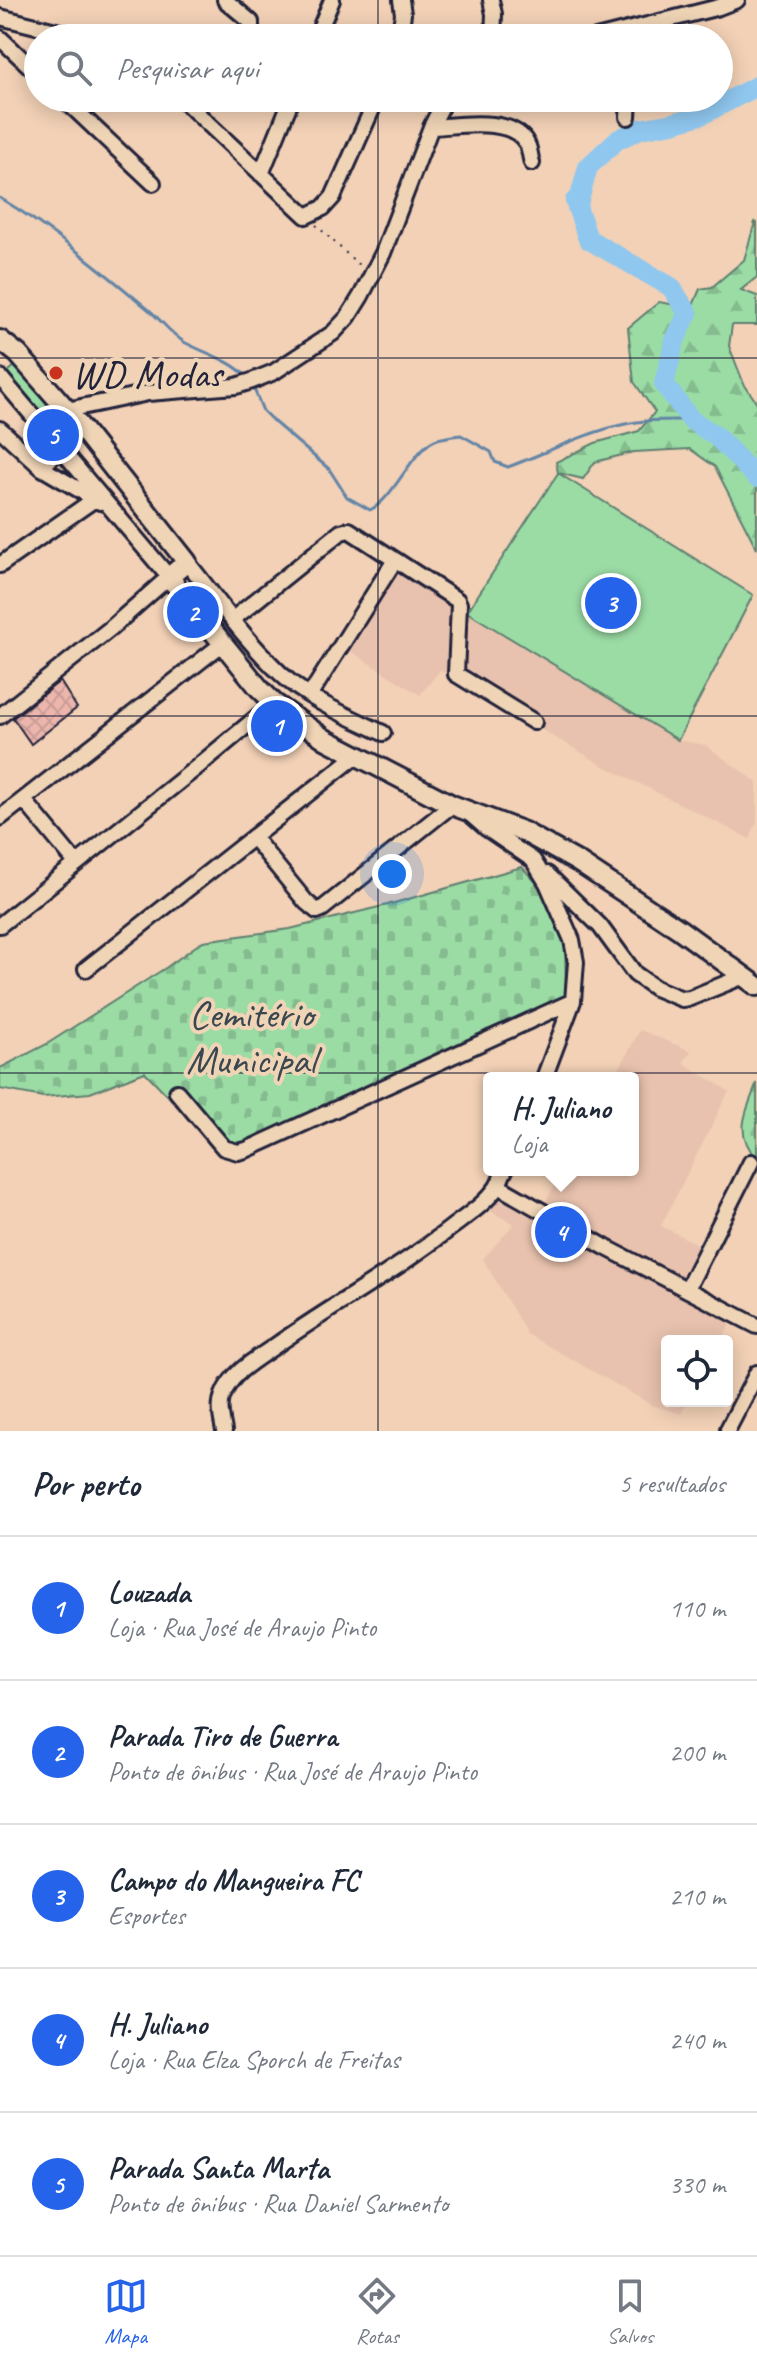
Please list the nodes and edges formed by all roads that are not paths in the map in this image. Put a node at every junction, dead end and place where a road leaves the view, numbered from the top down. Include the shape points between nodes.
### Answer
1 (225, 0) edge
2 (332, 0) edge
3 (401, 0) edge
4 (491, 0) edge
5 (737, 0) edge
6 (0, 17) edge
7 (28, 24) edge
8 (251, 24) edge
9 (322, 24) edge
10 (401, 24) edge
11 (494, 24) edge
12 (653, 24) edge
13 (0, 38) edge
14 (24, 61) edge
15 (78, 112) edge
16 (196, 112) edge
17 (286, 112) edge
18 (371, 112) edge
19 (439, 112) edge
20 (628, 112) edge
21 (628, 117) dead end
22 (431, 127) junction
23 (532, 163) dead end
24 (261, 174) junction
25 (153, 183) dead end
26 (0, 340) edge
27 (0, 377) edge
28 (67, 410) junction
29 (0, 429) edge
30 (65, 454) junction
31 (42, 468) junction
32 (95, 499) junction
33 (110, 508) junction
34 (395, 560) junction
35 (187, 562) junction
36 (0, 565) edge
37 (169, 577) junction
38 (233, 619) junction
39 (222, 644) junction
40 (310, 695) junction
41 (274, 703) junction
42 (0, 716) edge
43 (534, 722) dead end
44 (383, 733) dead end
45 (356, 756) junction
46 (24, 800) junction
47 (452, 805) junction
48 (470, 813) junction
49 (0, 818) edge
50 (253, 837) junction
51 (533, 860) junction
52 (76, 863) junction
53 (0, 925) edge
54 (86, 969) dead end
55 (750, 981) edge
56 (573, 1001) junction
57 (546, 1072) edge
58 (177, 1092) dead end
59 (751, 1162) dead end
60 (502, 1176) edge
61 (498, 1186) junction
62 (687, 1289) junction
63 (757, 1326) edge
64 (757, 1373) edge
65 (728, 1429) dead end
66 (224, 1431) edge

1 - 8 street
2 - 9 street
3 - 10 street
4 - 11 street
5 - 12 street
6 - 7 street
13 - 14 street
15 - 25 street
16 - 24 street
17 - 24 street
18 - 24 street via 333,197 323,208 306,216
19 - 22 street
20 - 21 street
22 - 23 street via 502,125 522,136
22 - 28 street via 383,253 348,317 333,333 285,365 236,386 148,393
26 - 28 main road
27 - 30 street
28 - 35 main road
29 - 31 street
30 - 31 street
30 - 33 street
31 - 32 street
32 - 33 street
32 - 36 street
33 - 37 street
34 - 38 street via 349,530 341,532
34 - 40 street
34 - 43 street via 459,604 456,674
35 - 37 main road
35 - 38 street
37 - 39 main road
37 - 42 street
38 - 40 street via 280,673
39 - 41 main road
39 - 46 street
40 - 44 street
41 - 45 main road
41 - 52 street
45 - 47 main road
45 - 50 street
46 - 49 street
46 - 52 street
47 - 48 main road
47 - 50 street via 317,911
48 - 51 street
48 - 55 main road via 524,832 603,879
50 - 54 street
51 - 55 street via 600,926 635,974 655,988 682,999
51 - 56 street via 572,940
52 - 53 street
56 - 57 street
56 - 58 street via 238,1152 224,1148
59 - 62 street
60 - 61 street
61 - 62 street
61 - 66 street via 424,1249 244,1367 222,1396
62 - 63 street
64 - 65 street

